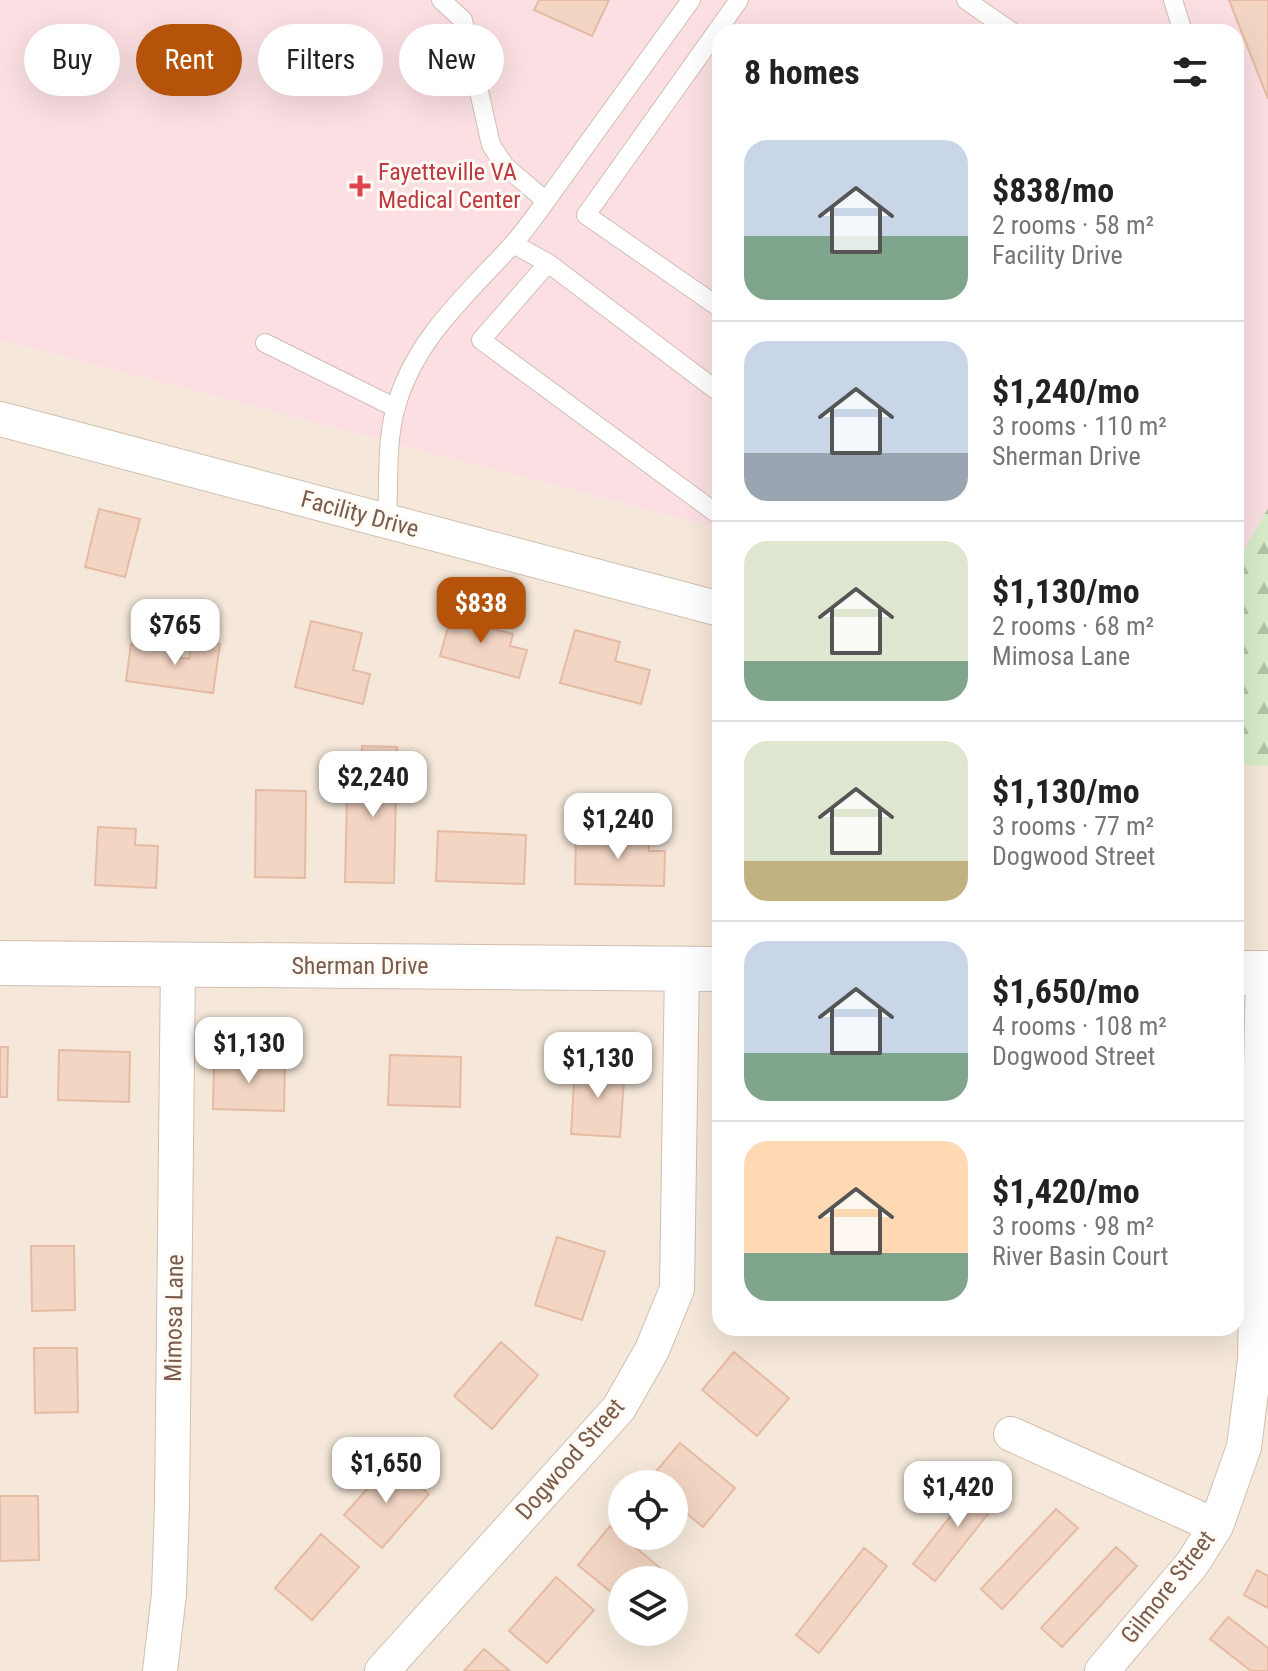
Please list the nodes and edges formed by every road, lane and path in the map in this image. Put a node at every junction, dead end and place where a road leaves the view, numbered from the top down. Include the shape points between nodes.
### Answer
1 (441, 0) edge
2 (691, 0) edge
3 (739, 0) edge
4 (966, 0) edge
5 (1173, 0) edge
6 (722, 24) edge
7 (1000, 24) edge
8 (1180, 24) edge
9 (712, 38) edge
10 (546, 201) junction
11 (513, 244) junction
12 (548, 263) junction
13 (712, 302) edge
14 (265, 343) dead end
15 (712, 387) edge
16 (396, 408) junction
17 (0, 419) edge
18 (712, 510) edge
19 (387, 521) junction
20 (712, 607) edge
21 (0, 963) edge
22 (178, 964) junction
23 (701, 969) edge
24 (1256, 973) edge
25 (1011, 1434) dead end
26 (1216, 1526) junction
27 (160, 1671) edge
28 (382, 1671) edge
29 (1102, 1671) edge

1 - 10 lane via 463,20 491,145 505,166
2 - 10 lane
3 - 6 lane
4 - 7 lane
5 - 8 lane
9 - 13 lane via 586,215
10 - 11 lane
11 - 12 lane
11 - 16 lane via 453,305 419,354
12 - 15 lane
12 - 18 lane via 481,340
14 - 16 lane
16 - 19 lane
17 - 19 street, Facility Drive
19 - 20 street, Facility Drive
21 - 22 street, Sherman Drive
22 - 23 street, Sherman Drive
22 - 27 street, Mimosa Lane via 172,1505
23 - 28 street, Dogwood Street via 677,1289 652,1350 619,1408
24 - 26 street, Gilmore Street via 1255,1360 1244,1447
25 - 26 street
26 - 29 street, Gilmore Street via 1192,1564

